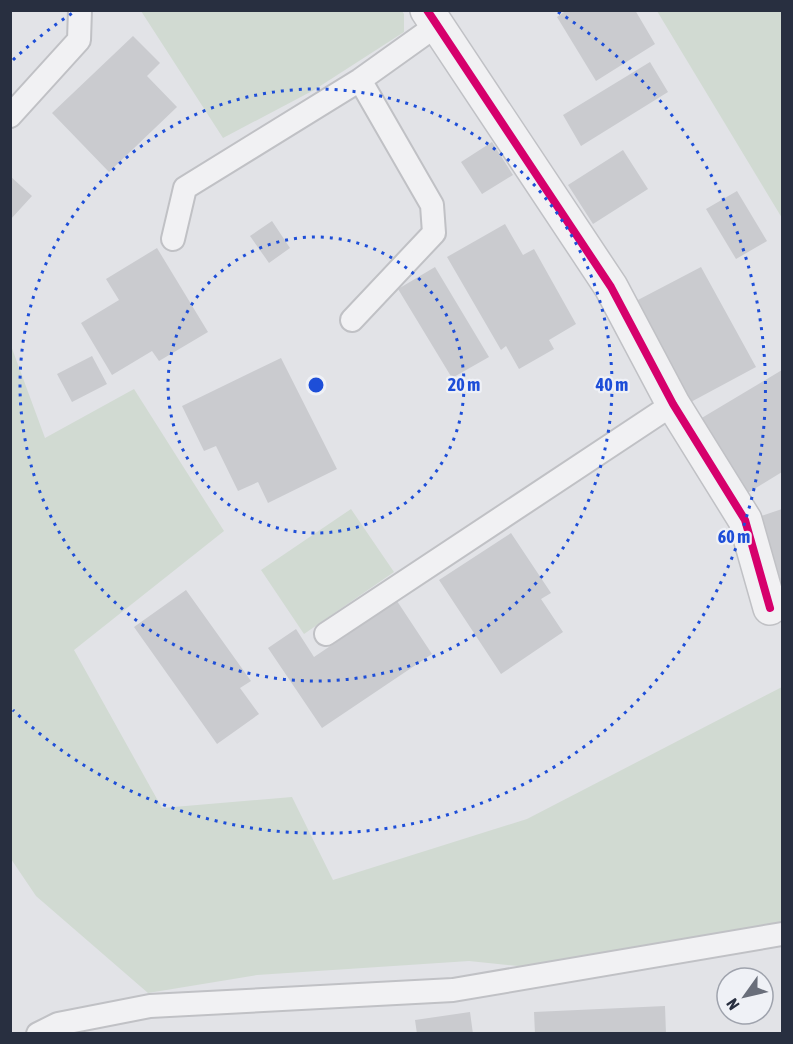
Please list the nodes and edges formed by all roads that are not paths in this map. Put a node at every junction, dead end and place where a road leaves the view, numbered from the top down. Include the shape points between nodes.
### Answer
1 (80, 10) edge
2 (432, 18) edge
3 (360, 80) junction
4 (10, 116) edge
5 (173, 239) dead end
6 (352, 320) dead end
7 (673, 404) junction
8 (770, 608) dead end
9 (326, 634) dead end
10 (783, 934) edge
11 (38, 1034) edge

1 - 4 lane via 79,40
2 - 3 lane
2 - 7 street via 611,287
3 - 5 lane via 184,188
3 - 6 lane via 432,205 434,233
7 - 8 street via 745,520
7 - 9 lane
10 - 11 lane via 453,990 150,1006 58,1024

